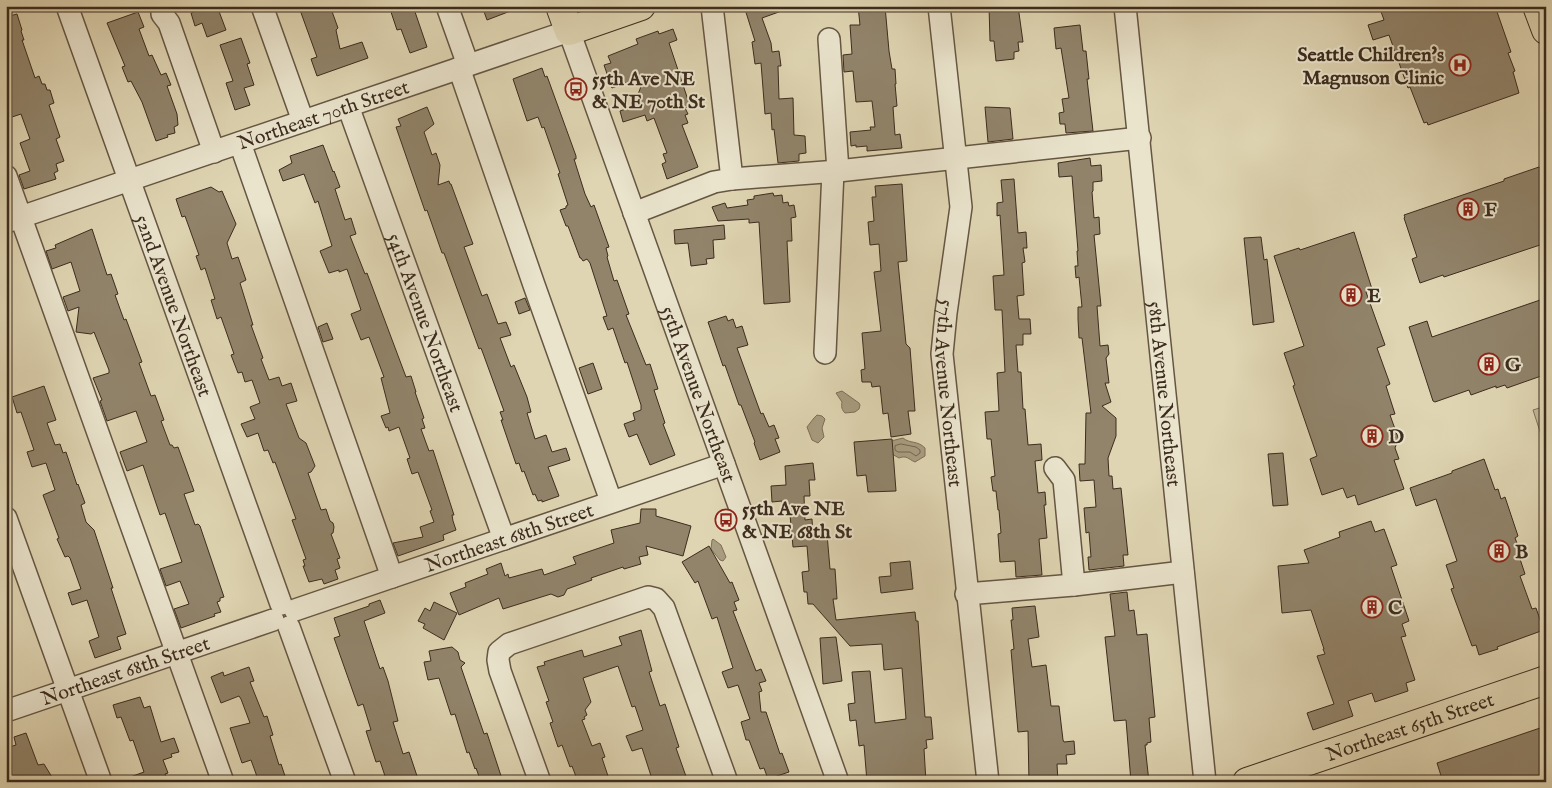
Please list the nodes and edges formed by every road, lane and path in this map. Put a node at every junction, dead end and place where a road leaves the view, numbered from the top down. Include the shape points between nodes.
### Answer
1 (67, 6) edge
2 (262, 6) edge
3 (447, 6) edge
4 (641, 6) edge
5 (712, 6) edge
6 (939, 6) edge
7 (1125, 6) edge
8 (1537, 6) edge
9 (162, 14) dead end
10 (564, 18) edge
11 (1546, 30) edge
12 (828, 38) dead end
13 (463, 66) junction
14 (348, 106) junction
15 (303, 121) junction
16 (1140, 138) junction
17 (240, 143) junction
18 (214, 152) junction
19 (957, 158) junction
20 (836, 171) junction
21 (6, 176) edge
22 (732, 179) junction
23 (130, 180) junction
24 (634, 213) junction
25 (14, 220) edge
26 (825, 353) dead end
27 (724, 464) junction
28 (1055, 468) dead end
29 (611, 501) junction
30 (6, 518) edge
31 (504, 539) junction
32 (1183, 572) junction
33 (392, 577) junction
34 (1074, 585) junction
35 (966, 594) junction
36 (285, 615) junction
37 (177, 653) junction
38 (1546, 680) edge
39 (68, 690) junction
40 (6, 711) edge
41 (101, 782) edge
42 (223, 782) edge
43 (345, 782) edge
44 (540, 782) edge
45 (727, 782) edge
46 (838, 782) edge
47 (988, 782) edge
48 (1205, 782) edge
49 (1247, 782) edge

1 - 23 street, 52nd Avenue Northeast
2 - 15 street
3 - 13 street
4 - 10 main road, Northeast 70th Street
5 - 22 street
6 - 19 street, 57th Avenue Northeast
7 - 16 street, 58th Avenue Northeast
8 - 11 main road
9 - 18 street via 169,22
10 - 13 street, Northeast 70th Street
10 - 24 street, 55th Avenue Northeast
12 - 20 street
13 - 14 street, Northeast 70th Street
13 - 29 street via 531,276
14 - 15 street, Northeast 70th Street
14 - 31 street, 54th Avenue Northeast
15 - 17 street, Northeast 70th Street
16 - 19 street
16 - 32 street, 58th Avenue Northeast
17 - 18 street, Northeast 70th Street
17 - 33 street
18 - 23 street, Northeast 70th Street
19 - 20 street
19 - 35 street, 57th Avenue Northeast via 961,207 942,354
20 - 22 street
20 - 26 street
21 - 25 street
22 - 24 street via 714,182
23 - 25 street, Northeast 70th Street
23 - 36 street, 52nd Avenue Northeast
24 - 27 street, 55th Avenue Northeast
25 - 37 street
27 - 29 street, Northeast 68th Street
27 - 46 street, 55th Avenue Northeast
28 - 34 street via 1064,480
29 - 31 street, Northeast 68th Street
30 - 39 street
31 - 33 street, Northeast 68th Street
32 - 34 street
32 - 48 street, 58th Avenue Northeast
33 - 36 street, Northeast 68th Street
34 - 35 street
35 - 47 street, 57th Avenue Northeast
36 - 37 street, Northeast 68th Street
36 - 43 street, 52nd Avenue Northeast
37 - 39 street, Northeast 68th Street
37 - 42 street
38 - 49 main road, Northeast 65th Street
39 - 40 street, Northeast 68th Street
39 - 41 street
44 - 45 street via 500,671 498,656 503,648 518,641 644,598 660,601 664,608

